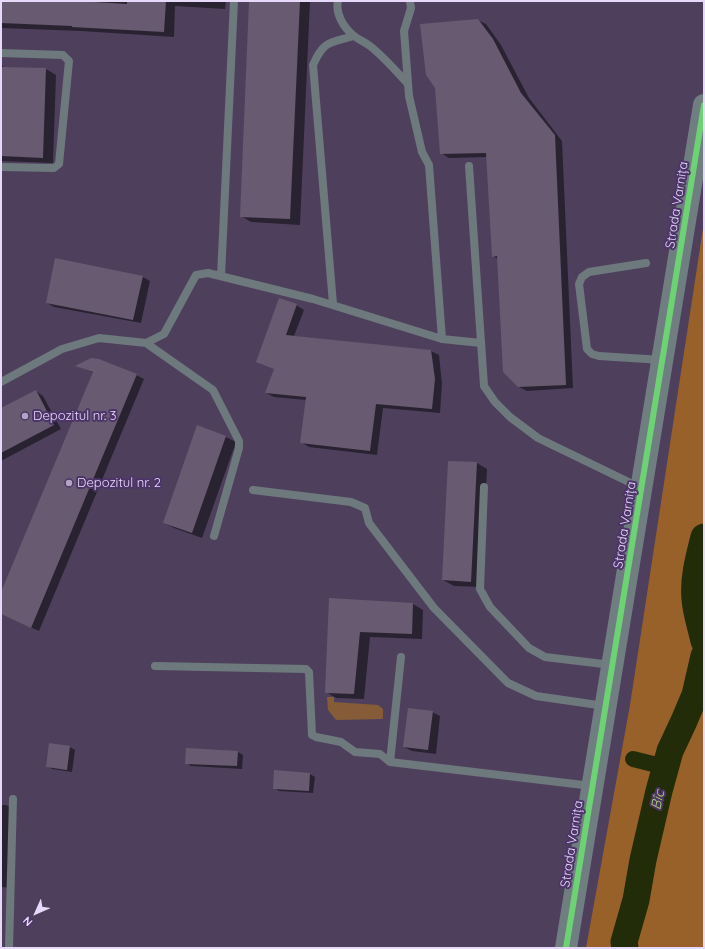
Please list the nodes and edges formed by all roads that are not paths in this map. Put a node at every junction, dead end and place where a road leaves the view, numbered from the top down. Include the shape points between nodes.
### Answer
1 (234, 1) edge
2 (338, 1) edge
3 (410, 1) edge
4 (354, 36) junction
5 (1, 53) edge
6 (408, 84) junction
7 (704, 105) edge
8 (469, 166) dead end
9 (1, 167) edge
10 (646, 263) dead end
11 (221, 276) junction
12 (333, 304) junction
13 (442, 338) junction
14 (481, 342) junction
15 (146, 343) junction
16 (662, 360) junction
17 (1, 382) edge
18 (484, 487) dead end
19 (642, 488) junction
20 (253, 490) dead end
21 (214, 536) dead end
22 (401, 657) dead end
23 (613, 665) junction
24 (155, 666) dead end
25 (606, 706) junction
26 (390, 762) junction
27 (593, 786) junction
28 (13, 799) dead end
29 (9, 948) edge
30 (566, 948) edge

1 - 11 lane
2 - 4 lane via 339,16
3 - 6 lane via 411,8 404,31
4 - 6 lane via 370,46
4 - 12 lane via 326,44 313,66
5 - 9 lane via 63,55 69,61 59,164 54,168
6 - 13 lane via 422,152 429,166
7 - 16 street, Strada Varnița
8 - 14 lane
10 - 16 lane via 589,272 582,277 579,284 587,349 599,356
11 - 12 lane
11 - 15 lane via 208,273 196,276 164,334
12 - 13 lane
13 - 14 lane
14 - 19 lane via 484,386 510,417 538,438
15 - 17 lane via 99,338 62,349
15 - 21 lane via 213,390 239,441
16 - 19 street, Strada Varnița
18 - 23 lane via 480,590 490,607 529,648 545,657
19 - 23 street, Strada Varnița
20 - 25 lane via 351,502 365,508 369,523 434,608 508,683 536,696
22 - 26 lane
23 - 25 street, Strada Varnița
24 - 26 lane via 306,669 309,672 312,734 341,742 355,752 380,754
25 - 27 street, Strada Varnița
26 - 27 lane
27 - 30 street, Strada Varnița
28 - 29 lane

